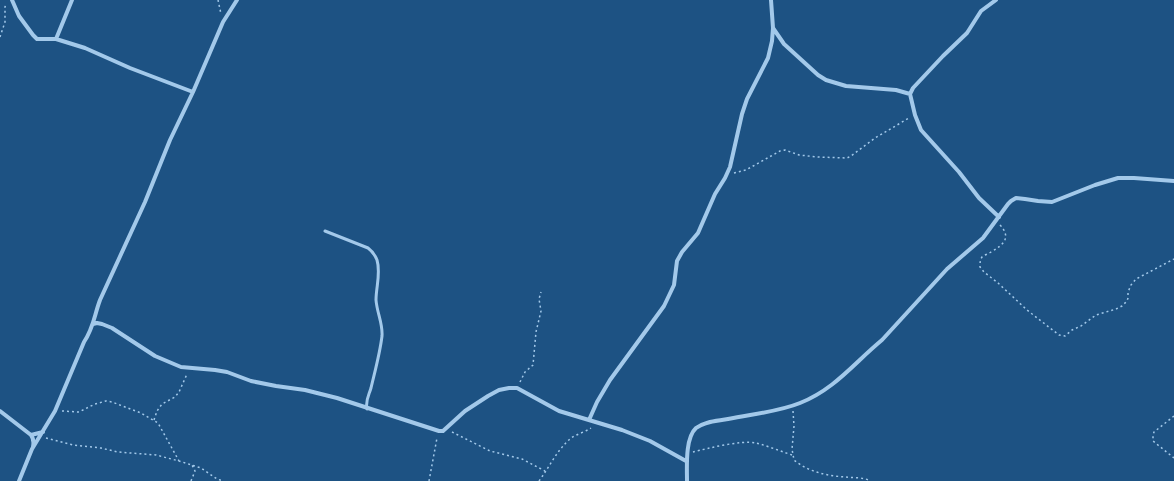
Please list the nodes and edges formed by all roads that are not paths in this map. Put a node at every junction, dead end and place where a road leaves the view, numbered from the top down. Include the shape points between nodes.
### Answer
1 (12, 0) edge
2 (72, 0) edge
3 (237, 0) edge
4 (771, 0) edge
5 (996, 0) edge
6 (773, 28) junction
7 (56, 39) junction
8 (193, 92) junction
9 (910, 94) junction
10 (1174, 181) edge
11 (997, 219) junction
12 (325, 231) dead end
13 (93, 324) junction
14 (367, 408) junction
15 (0, 411) edge
16 (589, 420) junction
17 (43, 432) junction
18 (31, 435) junction
19 (32, 449) junction
20 (686, 461) junction
21 (19, 481) edge
22 (687, 481) edge

1 - 7 street via 19,16 34,37
2 - 7 street
3 - 8 street via 223,22
4 - 6 street
5 - 9 street via 982,11 967,33 923,77
6 - 9 street via 784,44 826,80 846,86 896,90
6 - 16 street via 768,58 747,99 728,173 715,194 698,233 677,261 674,285 664,306 610,380
7 - 8 street via 85,48
8 - 13 street via 100,300
9 - 11 street via 921,130
10 - 11 street via 1118,178 1052,202 1016,198
11 - 20 street via 983,238 947,269 882,340 838,381 792,406 701,425 692,434
12 - 14 lane via 368,248 377,260 376,299 382,336 366,402
13 - 14 street via 112,328 160,358 181,367 227,372 251,381 305,390
13 - 17 street via 55,411
14 - 16 street via 441,431 488,396 500,390 517,388 559,411
15 - 18 street
16 - 20 street via 650,441
17 - 18 street
17 - 19 street
18 - 19 street via 34,443
19 - 21 street
20 - 22 street

